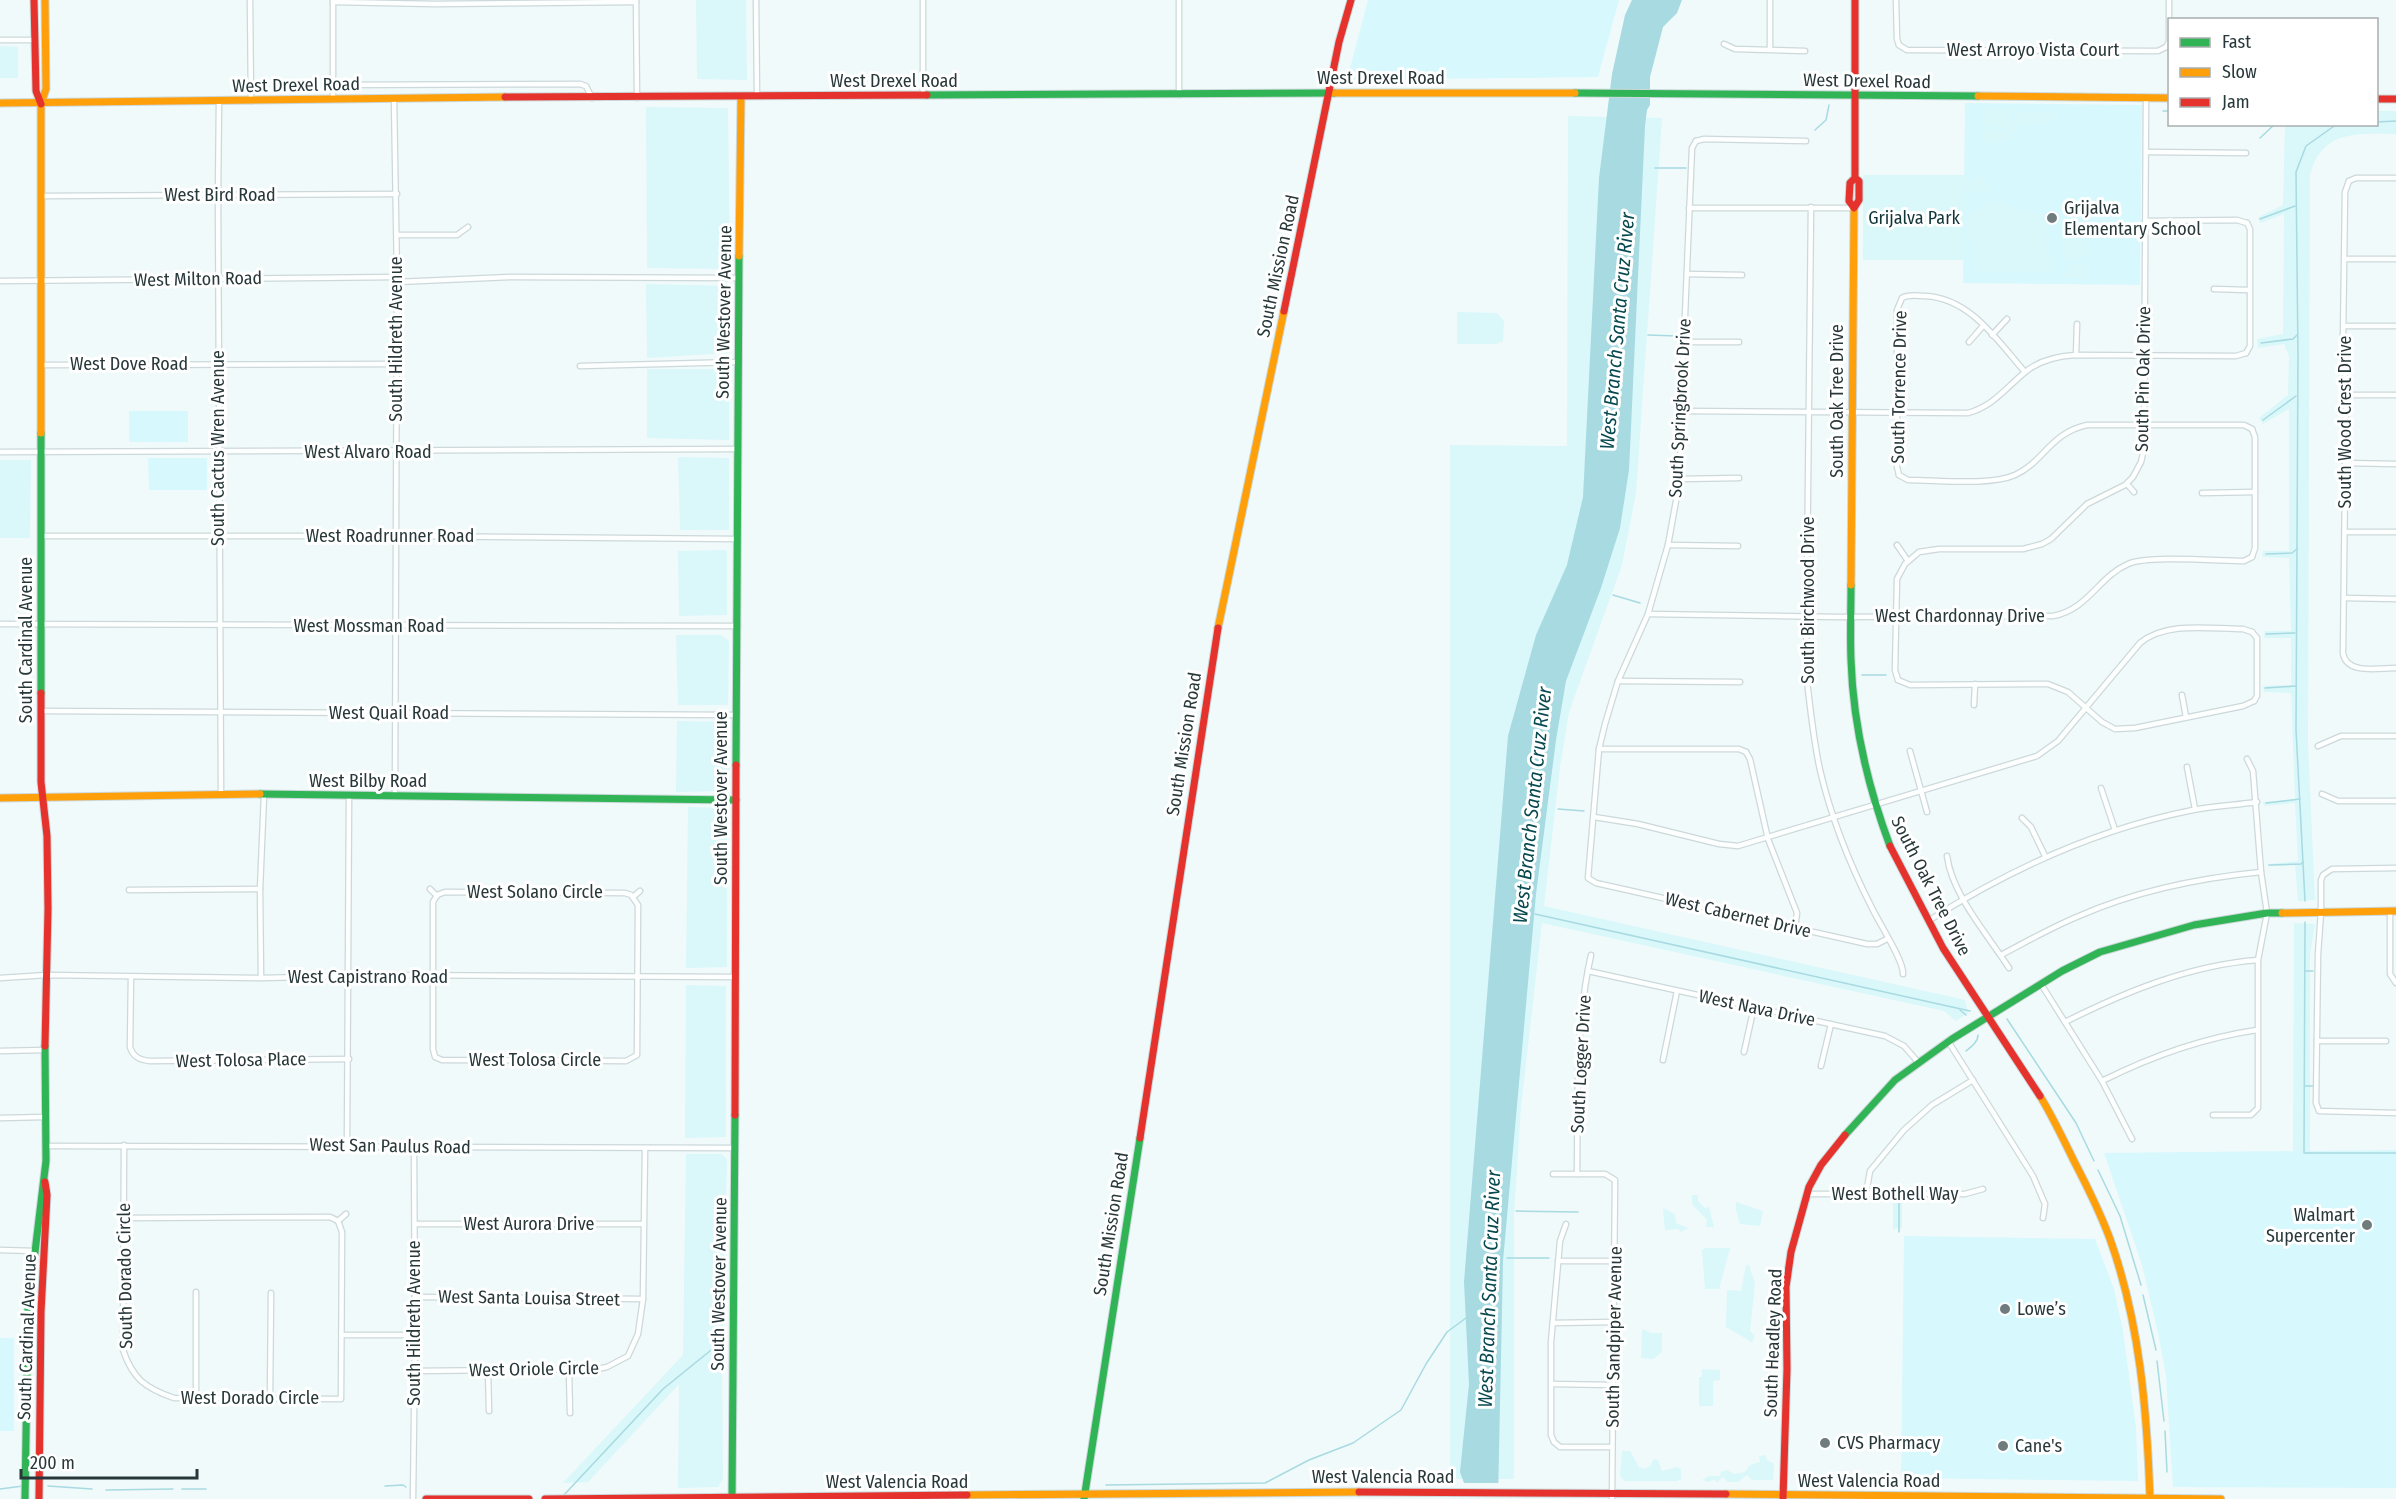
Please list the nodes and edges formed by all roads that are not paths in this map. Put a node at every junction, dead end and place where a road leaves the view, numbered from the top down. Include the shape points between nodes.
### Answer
1 (34, 0) edge
2 (45, 0) edge
3 (250, 0) edge
4 (756, 0) edge
5 (923, 0) edge
6 (1179, 0) edge
7 (1351, 0) edge
8 (1770, 0) edge
9 (1855, 0) edge
10 (1896, 0) edge
11 (2169, 0) edge
12 (333, 1) edge
13 (636, 1) edge
14 (435, 2) edge
15 (533, 2) edge
16 (2169, 18) edge
17 (0, 40) edge
18 (35, 40) junction
19 (1724, 44) dead end
20 (1770, 49) junction
21 (2168, 49) edge
22 (1805, 51) dead end
23 (333, 85) junction
24 (1329, 93) junction
25 (1179, 95) junction
26 (924, 96) junction
27 (1855, 96) junction
28 (394, 98) junction
29 (592, 98) junction
30 (637, 98) junction
31 (741, 98) junction
32 (757, 98) junction
33 (2168, 98) edge
34 (333, 99) junction
35 (2146, 99) junction
36 (2378, 99) edge
37 (2396, 99) edge
38 (251, 100) junction
39 (219, 101) junction
40 (0, 103) edge
41 (41, 104) junction
42 (1806, 141) dead end
43 (2146, 152) junction
44 (2246, 153) dead end
45 (2396, 178) edge
46 (218, 195) junction
47 (397, 195) junction
48 (43, 196) junction
49 (1811, 207) junction
50 (1689, 208) junction
51 (1854, 208) junction
52 (2145, 220) junction
53 (468, 227) dead end
54 (397, 235) junction
55 (2345, 259) junction
56 (2396, 259) edge
57 (1687, 274) junction
58 (1742, 275) dead end
59 (218, 278) junction
60 (739, 278) junction
61 (397, 279) junction
62 (0, 281) edge
63 (42, 282) junction
64 (2214, 289) dead end
65 (2248, 290) junction
66 (2007, 319) dead end
67 (2077, 324) dead end
68 (1983, 326) junction
69 (2344, 326) junction
70 (2396, 326) edge
71 (1992, 335) junction
72 (1684, 342) junction
73 (1739, 342) dead end
74 (1969, 342) dead end
75 (2076, 355) junction
76 (2145, 357) junction
77 (739, 362) junction
78 (218, 364) junction
79 (396, 364) junction
80 (42, 365) junction
81 (580, 366) dead end
82 (2025, 372) junction
83 (2346, 395) junction
84 (2396, 395) edge
85 (1681, 411) junction
86 (1898, 412) junction
87 (1808, 413) junction
88 (1852, 413) junction
89 (2257, 424) dead end
90 (2145, 425) junction
91 (2252, 429) junction
92 (737, 449) junction
93 (0, 452) edge
94 (41, 452) junction
95 (218, 452) junction
96 (396, 452) junction
97 (2345, 463) junction
98 (2396, 464) edge
99 (1739, 478) dead end
100 (1680, 479) junction
101 (2127, 484) junction
102 (2134, 492) dead end
103 (2255, 492) junction
104 (2202, 493) dead end
105 (2345, 532) junction
106 (2396, 532) edge
107 (42, 536) junction
108 (219, 536) junction
109 (394, 536) junction
110 (738, 539) junction
111 (1668, 545) junction
112 (1897, 545) dead end
113 (1738, 546) dead end
114 (1908, 561) junction
115 (2345, 598) junction
116 (2396, 598) edge
117 (1648, 614) junction
118 (1896, 615) junction
119 (1807, 616) junction
120 (1851, 616) junction
121 (0, 624) edge
122 (41, 624) junction
123 (219, 625) junction
124 (394, 626) junction
125 (738, 626) junction
126 (2396, 668) edge
127 (1618, 681) junction
128 (1740, 682) dead end
129 (1975, 684) junction
130 (2182, 695) dead end
131 (1974, 705) dead end
132 (2086, 707) junction
133 (41, 711) junction
134 (219, 712) junction
135 (394, 713) junction
136 (737, 715) junction
137 (2186, 717) junction
138 (2396, 736) edge
139 (2318, 746) dead end
140 (1599, 749) junction
141 (1910, 751) dead end
142 (2247, 759) dead end
143 (2187, 767) dead end
144 (2101, 788) dead end
145 (1921, 791) junction
146 (221, 794) junction
147 (2322, 794) dead end
148 (264, 795) junction
149 (349, 796) junction
150 (394, 796) junction
151 (0, 798) edge
152 (43, 798) junction
153 (736, 800) junction
154 (2396, 801) edge
155 (2257, 802) junction
156 (1874, 804) junction
157 (2195, 810) junction
158 (1927, 812) dead end
159 (1834, 816) junction
160 (1594, 818) junction
161 (2022, 818) dead end
162 (2115, 830) junction
163 (1768, 839) junction
164 (1947, 856) dead end
165 (2045, 856) junction
166 (2396, 868) edge
167 (2261, 872) junction
168 (1589, 880) joint
169 (260, 889) junction
170 (430, 889) dead end
171 (129, 890) dead end
172 (640, 891) dead end
173 (437, 896) junction
174 (633, 897) junction
175 (1963, 898) junction
176 (2393, 911) edge
177 (2321, 912) junction
178 (2267, 913) junction
179 (1928, 921) junction
180 (1795, 928) junction
181 (1887, 939) junction
182 (1591, 955) dead end
183 (2001, 955) junction
184 (2258, 960) junction
185 (2009, 968) dead end
186 (1588, 971) junction
187 (1903, 974) dead end
188 (47, 975) junction
189 (348, 976) junction
190 (131, 977) junction
191 (433, 977) junction
192 (638, 977) junction
193 (736, 977) junction
194 (0, 978) edge
195 (261, 978) junction
196 (2396, 983) edge
197 (2041, 984) junction
198 (1677, 991) junction
199 (1754, 1007) junction
200 (1987, 1017) junction
201 (2065, 1022) junction
202 (1831, 1024) junction
203 (2257, 1030) junction
204 (1948, 1041) junction
205 (2317, 1041) junction
206 (2386, 1041) dead end
207 (45, 1050) junction
208 (0, 1051) edge
209 (1744, 1052) dead end
210 (435, 1057) junction
211 (634, 1057) junction
212 (349, 1059) junction
213 (1663, 1060) dead end
214 (1918, 1062) junction
215 (429, 1063) dead end
216 (640, 1063) dead end
217 (1821, 1066) dead end
218 (1973, 1080) junction
219 (2102, 1081) junction
220 (2396, 1113) edge
221 (2213, 1115) dead end
222 (45, 1117) junction
223 (0, 1118) edge
224 (2132, 1139) dead end
225 (124, 1145) junction
226 (347, 1145) junction
227 (46, 1146) junction
228 (414, 1147) junction
229 (735, 1148) junction
230 (645, 1149) junction
231 (1553, 1174) dead end
232 (1577, 1174) junction
233 (44, 1177) junction
234 (1983, 1189) dead end
235 (1807, 1194) junction
236 (1866, 1194) junction
237 (346, 1214) dead end
238 (123, 1218) junction
239 (2043, 1218) dead end
240 (338, 1221) junction
241 (415, 1224) junction
242 (643, 1224) junction
243 (1566, 1224) dead end
244 (0, 1250) edge
245 (34, 1251) junction
246 (44, 1251) junction
247 (1615, 1261) junction
248 (1558, 1262) junction
249 (196, 1292) dead end
250 (271, 1293) dead end
251 (415, 1297) junction
252 (643, 1299) junction
253 (1614, 1322) junction
254 (1552, 1323) junction
255 (342, 1335) junction
256 (415, 1335) junction
257 (413, 1371) junction
258 (488, 1371) junction
259 (569, 1371) junction
260 (1552, 1384) junction
261 (1613, 1385) junction
262 (159, 1393) joint
263 (196, 1397) junction
264 (270, 1397) junction
265 (489, 1411) dead end
266 (570, 1413) dead end
267 (1612, 1447) junction
268 (1612, 1496) edge
269 (1084, 1497) edge
270 (1784, 1497) edge
271 (732, 1498) edge
272 (1984, 1498) edge
273 (2150, 1498) edge
274 (26, 1499) edge
275 (39, 1499) edge
276 (413, 1499) edge
277 (426, 1499) edge
278 (529, 1499) edge
279 (545, 1499) edge
280 (576, 1499) edge
281 (2221, 1499) edge

1 - 18 street, South Cardinal Avenue
2 - 41 street, South Cardinal Avenue via 46,89
3 - 38 street
4 - 32 street
5 - 26 street
6 - 25 street
7 - 24 street, South Mission Road
8 - 20 street
9 - 27 street, South Oak Tree Drive
10 - 21 street, West Arroyo Vista Court via 1897,48 1907,50
11 - 16 street
12 - 14 street
12 - 23 street
13 - 15 street
13 - 30 street
14 - 15 street
17 - 18 street
18 - 41 street, South Cardinal Avenue via 36,91
19 - 20 street via 1735,49
20 - 22 street
23 - 29 street, West Drexel Road via 580,84 586,86
23 - 34 street
24 - 25 street, West Drexel Road
24 - 27 street, West Drexel Road
24 - 269 street, South Mission Road via 1217,635
25 - 26 street, West Drexel Road
26 - 32 street, West Drexel Road
27 - 35 street, West Drexel Road
27 - 51 street, South Oak Tree Drive via 1855,178 1850,183 1849,201
28 - 29 street, West Drexel Road
28 - 34 street, West Drexel Road
28 - 47 street, South Hildreth Avenue
29 - 30 street, West Drexel Road
30 - 31 street, West Drexel Road
31 - 32 street, West Drexel Road
31 - 60 street, South Westover Avenue
33 - 35 street, West Drexel Road
34 - 38 street, West Drexel Road
35 - 43 street, South Pin Oak Drive
36 - 37 street
38 - 39 street, West Drexel Road
39 - 41 street, West Drexel Road
39 - 46 street, South Cactus Wren Avenue
40 - 41 street, West Drexel Road
41 - 48 street, South Cardinal Avenue
42 - 50 street, South Springbrook Drive via 1695,139
43 - 44 street
43 - 52 street, South Pin Oak Drive
45 - 55 street, South Wood Crest Drive via 2348,180
46 - 47 street, West Bird Road
46 - 48 street, West Bird Road
46 - 59 street, South Cactus Wren Avenue
47 - 54 street, South Hildreth Avenue
48 - 63 street, South Cardinal Avenue
49 - 50 street
49 - 51 street
49 - 87 street, South Birchwood Drive
50 - 57 street, South Springbrook Drive
51 - 88 street, South Oak Tree Drive
52 - 65 street via 2249,221
52 - 76 street, South Pin Oak Drive
53 - 54 street via 457,235
54 - 61 street, South Hildreth Avenue
55 - 56 street
55 - 69 street, South Wood Crest Drive
57 - 58 street
57 - 72 street, South Springbrook Drive
59 - 61 street, West Milton Road
59 - 63 street, West Milton Road
59 - 78 street, South Cactus Wren Avenue
60 - 61 street, West Milton Road
60 - 77 street, South Westover Avenue
61 - 79 street, South Hildreth Avenue
62 - 63 street, West Milton Road
63 - 80 street, South Cardinal Avenue
64 - 65 street
65 - 76 street via 2247,355
66 - 71 street
67 - 75 street
68 - 71 street
68 - 74 street
68 - 86 street, South Torrence Drive via 1952,301 1933,296 1901,298 1897,310
69 - 70 street
69 - 83 street, South Wood Crest Drive
71 - 82 street
72 - 73 street
72 - 85 street, South Springbrook Drive
75 - 76 street
75 - 82 street via 2051,358
76 - 90 street, South Pin Oak Drive
77 - 81 street
77 - 92 street, South Westover Avenue
78 - 79 street, West Dove Road
78 - 80 street, West Dove Road
78 - 95 street, South Cactus Wren Avenue
79 - 96 street, South Hildreth Avenue
80 - 94 street, South Cardinal Avenue
82 - 86 street via 1982,409 1968,413
83 - 84 street
83 - 97 street, South Wood Crest Drive
85 - 87 street
85 - 100 street, South Springbrook Drive
86 - 88 street
86 - 90 street, South Torrence Drive via 1897,477 1908,480 1999,481 2017,475 2074,428
87 - 88 street
87 - 119 street, South Birchwood Drive
88 - 120 street, South Oak Tree Drive
89 - 91 street
90 - 91 street via 2244,425
90 - 101 street, South Pin Oak Drive via 2141,462
91 - 103 street
92 - 96 street, West Alvaro Road
92 - 110 street, South Westover Avenue
93 - 94 street, West Alvaro Road
94 - 95 street, West Alvaro Road
94 - 107 street, South Cardinal Avenue
95 - 96 street, West Alvaro Road
95 - 108 street, South Cactus Wren Avenue
96 - 109 street, South Hildreth Avenue
97 - 98 street
97 - 105 street, South Wood Crest Drive
99 - 100 street
100 - 111 street, South Springbrook Drive
101 - 102 street
101 - 114 street via 2093,500 2050,539 2032,548 1939,549 1919,552
103 - 104 street
103 - 118 street, West Chardonnay Drive via 2254,559 2137,561 2118,570 2076,608 2053,616
105 - 106 street
105 - 115 street, South Wood Crest Drive
107 - 108 street, West Roadrunner Road
107 - 122 street, South Cardinal Avenue
108 - 109 street, West Roadrunner Road
108 - 123 street, South Cactus Wren Avenue
109 - 110 street, West Roadrunner Road
109 - 124 street, South Hildreth Avenue
110 - 125 street, South Westover Avenue
111 - 113 street
111 - 117 street, South Springbrook Drive
112 - 114 street
114 - 118 street via 1897,579
115 - 116 street
115 - 126 street, South Wood Crest Drive via 2343,653 2347,663 2355,668
117 - 119 street, West Chardonnay Drive
117 - 127 street, South Springbrook Drive
118 - 120 street, West Chardonnay Drive
118 - 129 street via 1897,682
119 - 120 street, West Chardonnay Drive
119 - 159 street, South Birchwood Drive via 1806,673 1811,711
120 - 156 street, South Oak Tree Drive via 1855,707
121 - 122 street, West Mossman Road
122 - 123 street, West Mossman Road
122 - 133 street, South Cardinal Avenue
123 - 124 street, West Mossman Road
123 - 134 street, South Cactus Wren Avenue
124 - 125 street, West Mossman Road
124 - 135 street, South Hildreth Avenue
125 - 136 street, South Westover Avenue
127 - 128 street
127 - 140 street, South Springbrook Drive
129 - 131 street
129 - 132 street via 2048,684 2062,688
130 - 137 street
132 - 137 street via 2115,729
132 - 137 street via 2140,643 2154,634 2173,629 2254,630 2256,702
132 - 145 street via 2058,741 2037,756
133 - 134 street, West Quail Road
133 - 152 street, South Cardinal Avenue
134 - 135 street, West Quail Road
134 - 146 street, South Cactus Wren Avenue
135 - 136 street, West Quail Road
135 - 150 street, South Hildreth Avenue
136 - 153 street, South Westover Avenue
138 - 139 street via 2341,736
140 - 160 street, South Springbrook Drive
140 - 163 street via 1747,750
141 - 145 street
142 - 155 street via 2253,771
143 - 157 street
144 - 162 street
145 - 156 street
145 - 158 street
146 - 148 street, West Bilby Road
146 - 152 street, West Bilby Road
147 - 154 street via 2338,801
148 - 149 street, West Bilby Road
148 - 169 street
149 - 150 street, West Bilby Road
149 - 189 street
150 - 153 street, West Bilby Road
151 - 152 street, West Bilby Road
152 - 188 street, South Cardinal Avenue via 47,836
153 - 193 street, South Westover Avenue
155 - 157 street
155 - 167 street
156 - 159 street
156 - 179 street, South Oak Tree Drive via 1890,847
157 - 162 street
159 - 163 street
159 - 181 street, South Birchwood Drive via 1852,870
160 - 163 street via 1638,824 1719,844 1738,846
160 - 168 street, South Springbrook Drive
161 - 165 street via 2031,827
162 - 165 street
163 - 180 street via 1797,913
164 - 175 street via 1949,871
165 - 175 street
166 - 177 street via 2327,871 2321,880
167 - 178 street
167 - 183 street via 2145,892 2079,915
168 - 180 street, West Cabernet Drive
169 - 171 street
169 - 195 street
170 - 173 street
172 - 174 street
173 - 174 street, West Solano Circle via 445,892 613,892
173 - 191 street via 433,902
174 - 192 street via 638,905
175 - 179 street
175 - 183 street
176 - 177 street, South Headley Road
176 - 196 street via 2390,974
177 - 178 street, South Headley Road
177 - 205 street
178 - 184 street
178 - 197 street, South Headley Road via 2194,925 2100,952
179 - 200 street, South Oak Tree Drive
180 - 181 street, West Cabernet Drive via 1872,945
181 - 187 street, South Birchwood Drive via 1902,962
182 - 186 street, South Logger Drive
183 - 185 street
184 - 201 street via 2168,979 2114,998
184 - 203 street
186 - 198 street, West Nava Drive
186 - 232 street, South Logger Drive via 1582,1002
188 - 190 street, West Capistrano Road
188 - 194 street, West Capistrano Road
188 - 207 street, South Cardinal Avenue
189 - 191 street, West Capistrano Road
189 - 195 street, West Capistrano Road
189 - 212 street
190 - 195 street, West Capistrano Road
190 - 212 street, West Tolosa Place via 130,1047 140,1059
191 - 192 street, West Capistrano Road
191 - 210 street
192 - 193 street, West Capistrano Road
192 - 211 street via 638,1049
193 - 229 street, South Westover Avenue
197 - 200 street, South Headley Road
197 - 201 street
198 - 199 street, West Nava Drive
198 - 213 street
199 - 202 street, West Nava Drive
199 - 209 street
200 - 204 street, South Headley Road
200 - 273 street, South Oak Tree Drive via 2047,1107 2110,1240 2140,1359
201 - 219 street
202 - 214 street, West Nava Drive via 1895,1040
202 - 217 street
203 - 219 street via 2183,1046
203 - 221 street via 2258,1107 2251,1115
204 - 214 street, South Headley Road
204 - 218 street
205 - 206 street
205 - 220 street via 2319,1111
207 - 208 street
207 - 222 street, South Cardinal Avenue
210 - 211 street, West Tolosa Circle via 626,1061
210 - 215 street
211 - 216 street
212 - 226 street
214 - 235 street, South Headley Road via 1875,1100 1836,1145
218 - 236 street via 1932,1105 1904,1130 1870,1171
218 - 239 street via 2033,1176 2045,1204
219 - 224 street
222 - 223 street
222 - 227 street, South Cardinal Avenue
225 - 226 street, West San Paulus Road
225 - 227 street, West San Paulus Road
225 - 238 street, South Dorado Circle
226 - 228 street, West San Paulus Road
227 - 233 street, South Cardinal Avenue
228 - 230 street, West San Paulus Road
228 - 241 street, South Hildreth Avenue
229 - 230 street, West San Paulus Road
229 - 271 street, South Westover Avenue
230 - 242 street, West Oriole Circle
231 - 232 street
232 - 247 street, South Sandpiper Avenue via 1611,1176 1616,1183
233 - 245 street, South Cardinal Avenue
233 - 246 street, South Cardinal Avenue
234 - 236 street, West Bothell Way via 1965,1194
235 - 236 street, West Bothell Way
235 - 270 street, South Headley Road via 1786,1287
237 - 240 street
238 - 240 street via 330,1217
238 - 262 street, South Dorado Circle via 123,1350 130,1370
240 - 255 street via 342,1232
241 - 242 street, West Aurora Drive
241 - 251 street, South Hildreth Avenue
242 - 252 street, West Oriole Circle
243 - 248 street
244 - 245 street
245 - 246 street
245 - 274 street, South Cardinal Avenue via 27,1334
246 - 275 street, South Cardinal Avenue
247 - 248 street
247 - 253 street, South Sandpiper Avenue
248 - 254 street
249 - 263 street
250 - 264 street
251 - 252 street, West Santa Louisa Street
251 - 256 street, South Hildreth Avenue
252 - 259 street, West Oriole Circle via 638,1334 628,1356 607,1367
253 - 254 street
253 - 261 street, South Sandpiper Avenue
254 - 260 street
255 - 256 street
255 - 264 street, West Dorado Circle via 341,1399
256 - 257 street, South Hildreth Avenue
257 - 258 street, West Oriole Circle
257 - 276 street, South Hildreth Avenue
258 - 259 street, West Oriole Circle
258 - 265 street
259 - 266 street
260 - 261 street
260 - 267 street via 1553,1444
261 - 267 street, South Sandpiper Avenue
262 - 263 street, West Dorado Circle via 174,1398
263 - 264 street, West Dorado Circle
267 - 268 street, South Sandpiper Avenue
268 - 269 street, West Valencia Road via 1462,1492
268 - 270 street, West Valencia Road
269 - 271 street, West Valencia Road
270 - 272 street, West Valencia Road
271 - 280 street, West Valencia Road
272 - 273 street, West Valencia Road
273 - 281 street, West Valencia Road
277 - 278 street
279 - 280 street, West Valencia Road

